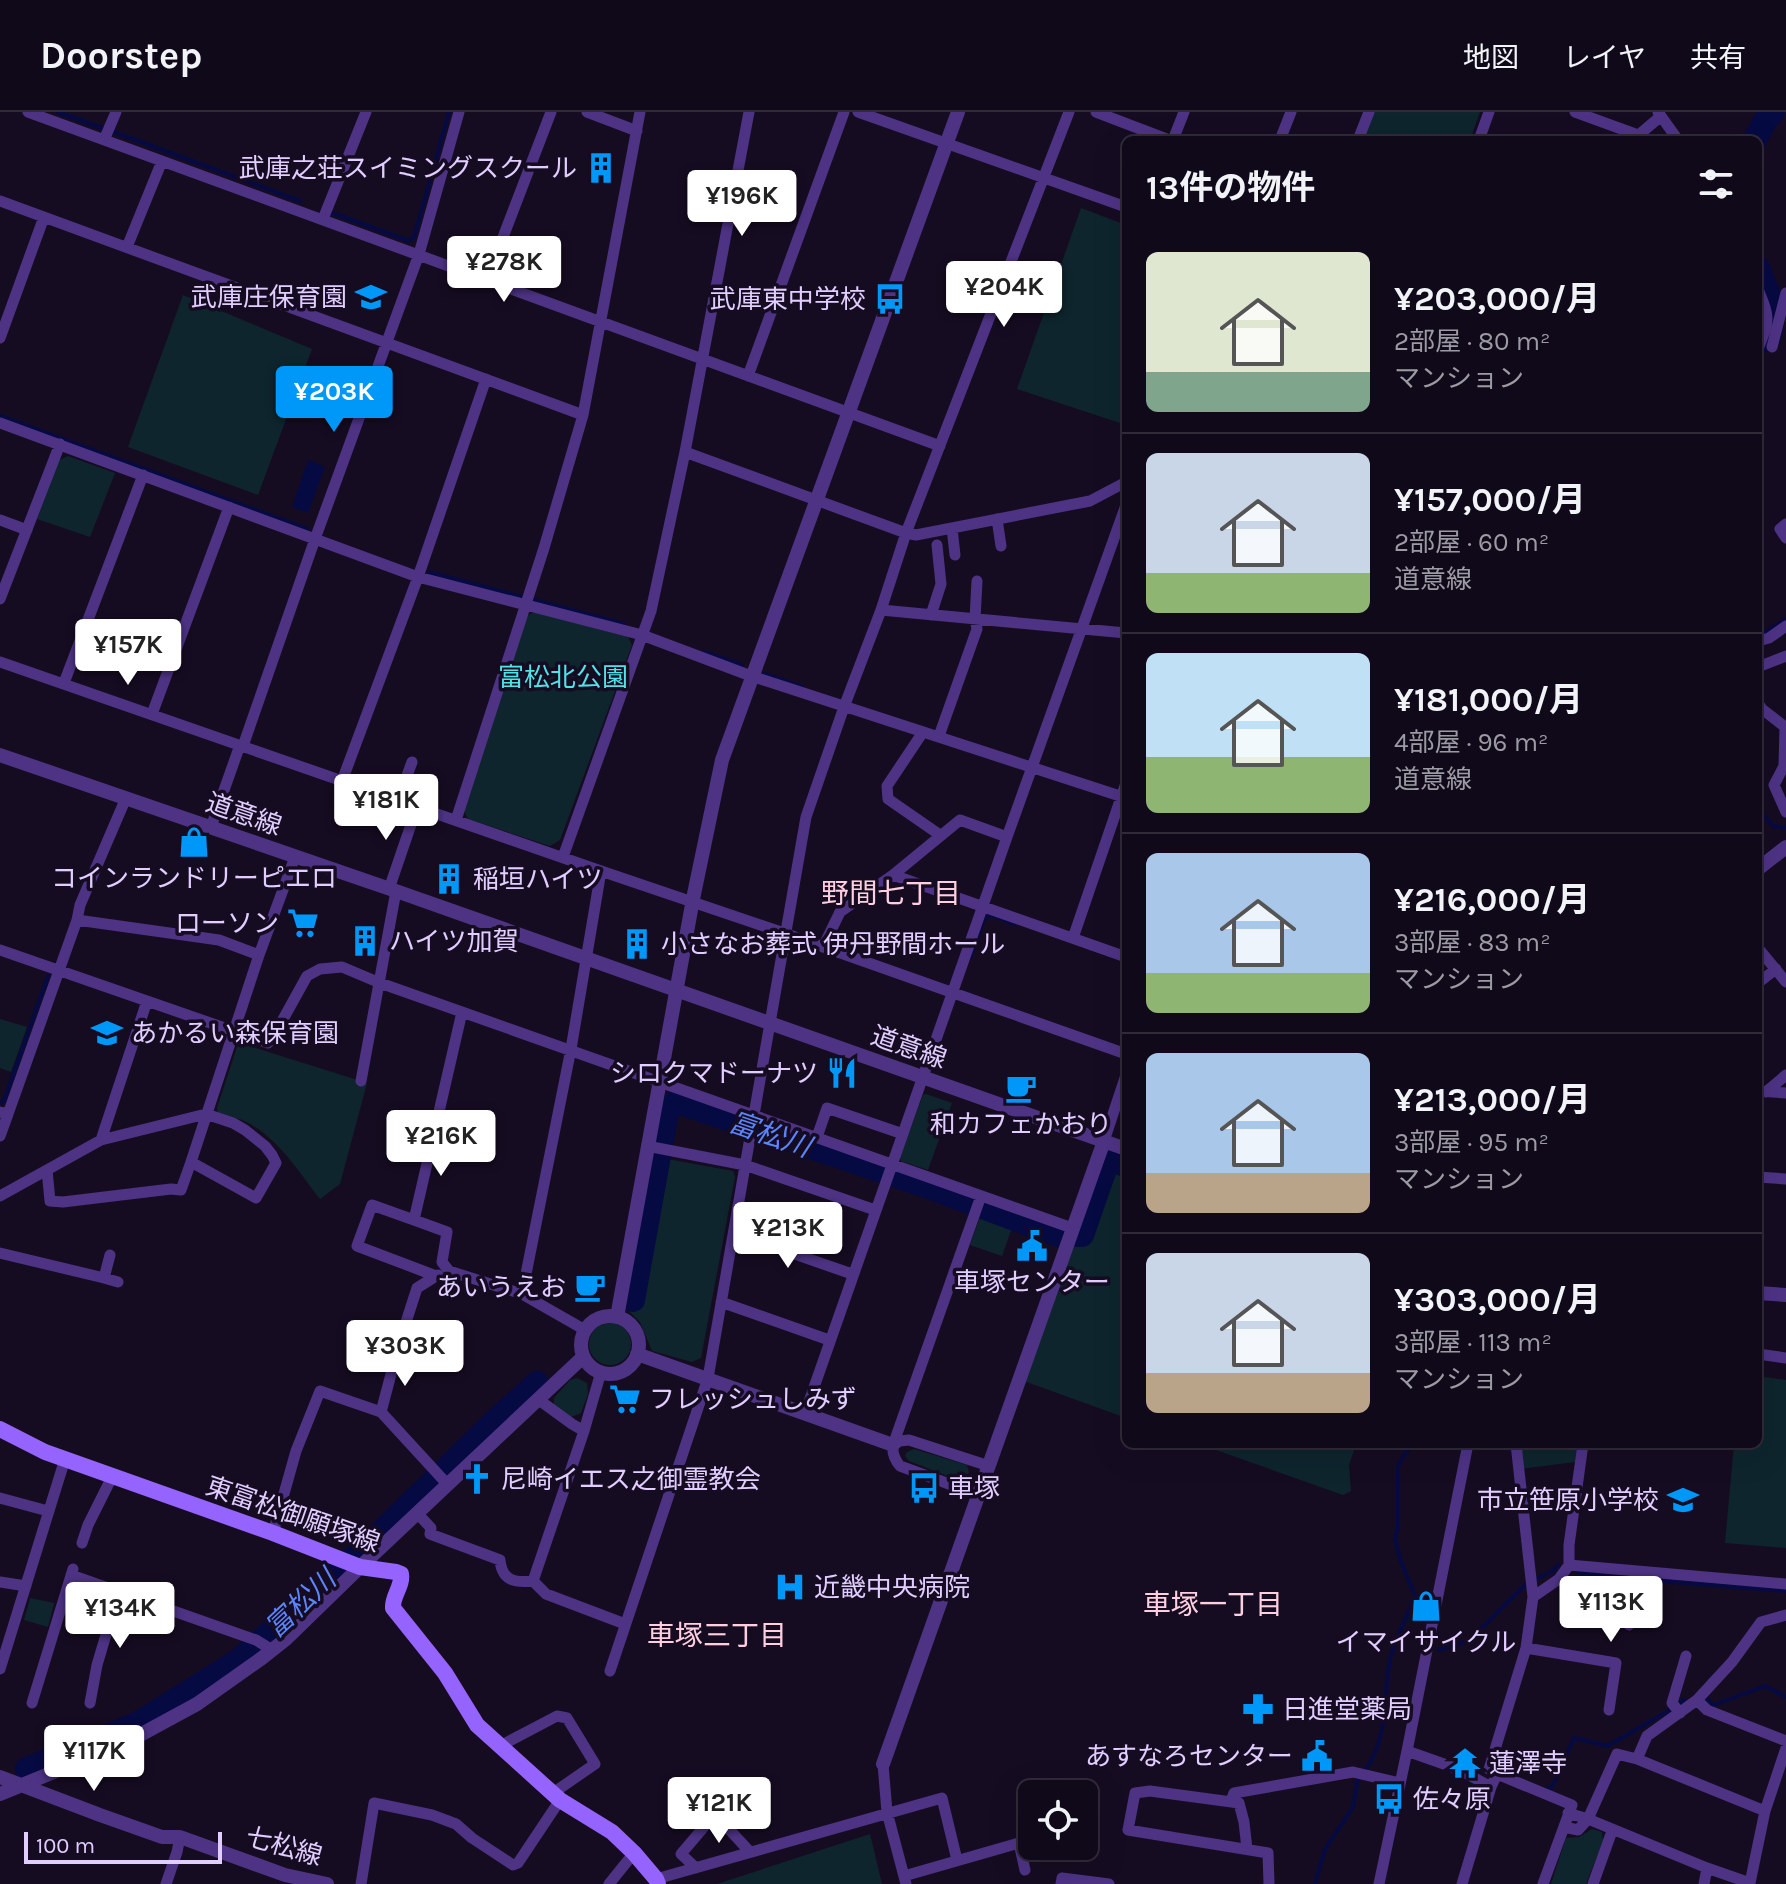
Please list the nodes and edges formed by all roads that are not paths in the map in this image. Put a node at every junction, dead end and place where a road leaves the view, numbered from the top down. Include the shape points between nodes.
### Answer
1 (28, 112) edge
2 (116, 112) edge
3 (366, 112) edge
4 (459, 112) edge
5 (551, 112) edge
6 (587, 112) edge
7 (640, 112) edge
8 (749, 112) edge
9 (844, 112) edge
10 (858, 112) edge
11 (958, 112) edge
12 (1069, 112) edge
13 (1096, 112) edge
14 (1184, 112) edge
15 (1291, 112) edge
16 (1369, 112) edge
17 (1489, 112) edge
18 (1575, 112) edge
19 (1659, 114) edge
20 (637, 131) junction
21 (1160, 136) edge
22 (1173, 136) edge
23 (1282, 136) edge
24 (1360, 136) edge
25 (1480, 136) edge
26 (1630, 136) edge
27 (1637, 136) edge
28 (1675, 136) edge
29 (104, 140) junction
30 (946, 144) junction
31 (162, 161) junction
32 (1044, 178) junction
33 (0, 201) edge
34 (1122, 206) edge
35 (44, 217) junction
36 (323, 219) junction
37 (127, 247) junction
38 (419, 254) junction
39 (487, 279) junction
40 (1786, 293) edge
41 (1762, 295) edge
42 (1774, 313) junction
43 (601, 322) junction
44 (0, 338) edge
45 (386, 342) junction
46 (1762, 344) edge
47 (1786, 353) edge
48 (703, 358) junction
49 (748, 376) junction
50 (486, 379) junction
51 (848, 412) junction
52 (583, 415) junction
53 (0, 423) edge
54 (60, 444) junction
55 (940, 446) junction
56 (685, 452) junction
57 (143, 475) junction
58 (1122, 484) edge
59 (816, 500) junction
60 (229, 507) junction
61 (1122, 516) edge
62 (997, 519) junction
63 (0, 520) edge
64 (1786, 524) edge
65 (952, 528) junction
66 (27, 530) junction
67 (906, 533) junction
68 (1786, 538) edge
69 (315, 539) junction
70 (937, 545) dead end
71 (1001, 546) dead end
72 (955, 555) dead end
73 (418, 577) junction
74 (977, 581) dead end
75 (0, 599) edge
76 (527, 600) junction
77 (881, 610) junction
78 (931, 615) junction
79 (975, 619) junction
80 (1786, 626) edge
81 (1082, 629) junction
82 (1122, 633) edge
83 (642, 635) junction
84 (1762, 640) edge
85 (1786, 656) edge
86 (0, 662) edge
87 (1762, 665) edge
88 (751, 676) junction
89 (64, 683) junction
90 (844, 707) junction
91 (1762, 709) edge
92 (152, 714) junction
93 (923, 732) junction
94 (939, 736) junction
95 (242, 746) junction
96 (0, 755) edge
97 (412, 762) dead end
98 (1032, 768) junction
99 (342, 781) junction
100 (1122, 796) edge
101 (126, 798) junction
102 (398, 800) junction
103 (1122, 803) edge
104 (417, 807) junction
105 (1786, 812) edge
106 (456, 820) junction
107 (211, 827) junction
108 (940, 835) junction
109 (1007, 837) junction
110 (1786, 847) edge
111 (295, 857) junction
112 (563, 857) junction
113 (1762, 866) edge
114 (601, 871) junction
115 (893, 875) junction
116 (392, 890) junction
117 (692, 903) junction
118 (983, 907) junction
119 (77, 920) junction
120 (784, 933) junction
121 (1073, 938) junction
122 (823, 947) junction
123 (0, 950) edge
124 (1762, 953) edge
125 (259, 955) junction
126 (1122, 956) edge
127 (587, 959) junction
128 (1776, 969) junction
129 (58, 970) junction
130 (1762, 980) edge
131 (1786, 982) edge
132 (380, 983) junction
133 (676, 991) junction
134 (952, 994) junction
135 (147, 1001) junction
136 (462, 1012) junction
137 (770, 1024) junction
138 (234, 1031) junction
139 (571, 1049) junction
140 (1122, 1053) edge
141 (1786, 1075) edge
142 (923, 1077) junction
143 (361, 1081) dead end
144 (659, 1082) junction
145 (1122, 1087) edge
146 (1762, 1092) edge
147 (1786, 1093) edge
148 (4, 1113) edge
149 (206, 1114) junction
150 (752, 1122) junction
151 (903, 1134) junction
152 (0, 1136) edge
153 (817, 1137) junction
154 (101, 1140) junction
155 (1104, 1141) junction
156 (657, 1148) junction
157 (1122, 1148) edge
158 (191, 1162) junction
159 (745, 1165) junction
160 (47, 1170) junction
161 (890, 1170) junction
162 (1762, 1177) edge
163 (1786, 1179) edge
164 (0, 1196) edge
165 (979, 1203) junction
166 (875, 1210) junction
167 (414, 1220) junction
168 (1072, 1228) junction
169 (734, 1233) junction
170 (0, 1253) edge
171 (110, 1255) dead end
172 (449, 1271) junction
173 (852, 1274) junction
174 (436, 1276) junction
175 (104, 1278) junction
176 (118, 1282) dead end
177 (1762, 1293) edge
178 (522, 1294) junction
179 (1786, 1295) edge
180 (721, 1302) junction
181 (617, 1317) junction
182 (585, 1330) junction
183 (829, 1340) junction
184 (399, 1344) junction
185 (427, 1349) dead end
186 (637, 1354) junction
187 (1762, 1355) edge
188 (583, 1357) junction
189 (1786, 1358) edge
190 (601, 1372) junction
191 (708, 1378) junction
192 (539, 1400) junction
193 (381, 1412) junction
194 (805, 1413) junction
195 (0, 1429) edge
196 (584, 1431) junction
197 (893, 1445) junction
198 (1467, 1448) edge
199 (1516, 1448) edge
200 (1582, 1448) edge
201 (65, 1459) junction
202 (989, 1466) junction
203 (112, 1477) junction
204 (448, 1485) junction
205 (979, 1495) junction
206 (0, 1498) edge
207 (48, 1511) junction
208 (417, 1513) junction
209 (273, 1533) junction
210 (82, 1543) dead end
211 (1569, 1565) junction
212 (360, 1567) junction
213 (1641, 1572) junction
214 (533, 1581) junction
215 (0, 1582) edge
216 (1786, 1584) edge
217 (26, 1586) junction
218 (119, 1591) junction
219 (1533, 1597) junction
220 (1786, 1615) edge
221 (625, 1624) junction
222 (1629, 1625) dead end
223 (5, 1643) edge
224 (264, 1645) junction
225 (1526, 1648) junction
226 (1686, 1656) dead end
227 (0, 1669) edge
228 (610, 1671) dead end
229 (1697, 1700) junction
230 (1613, 1702) dead end
231 (32, 1703) dead end
232 (90, 1703) dead end
233 (1680, 1713) junction
234 (1786, 1741) edge
235 (500, 1746) junction
236 (1786, 1748) edge
237 (1407, 1751) junction
238 (1637, 1759) junction
239 (883, 1764) joint
240 (1497, 1774) junction
241 (0, 1777) edge
242 (1400, 1783) junction
243 (22, 1786) junction
244 (1491, 1787) junction
245 (0, 1794) edge
246 (556, 1796) junction
247 (1231, 1801) junction
248 (1765, 1811) junction
249 (887, 1812) junction
250 (1568, 1813) junction
251 (1588, 1819) junction
252 (1564, 1827) junction
253 (1612, 1831) junction
254 (180, 1837) junction
255 (1247, 1849) junction
256 (750, 1852) junction
257 (634, 1853) junction
258 (957, 1860) junction
259 (696, 1868) junction
260 (1707, 1868) junction
261 (1025, 1870) dead end
262 (284, 1880) edge
263 (905, 1880) edge
264 (657, 1882) edge
265 (166, 1884) edge
266 (327, 1884) edge
267 (361, 1884) edge
268 (609, 1884) edge
269 (1061, 1884) edge
270 (1109, 1884) edge
271 (1269, 1884) edge
272 (1379, 1884) edge
273 (1462, 1884) edge
274 (1543, 1884) edge
275 (1593, 1884) edge
276 (1704, 1884) edge

1 - 29 street
2 - 29 street
3 - 36 street
4 - 38 street
5 - 39 street
6 - 20 street
7 - 20 street
8 - 48 street
9 - 49 street
10 - 30 street
11 - 30 street
12 - 32 street
13 - 21 street
14 - 22 street
15 - 23 street
16 - 24 street
17 - 25 street
18 - 26 street
19 - 27 street
19 - 28 street
20 - 43 street
29 - 31 street
30 - 32 street
30 - 51 street
31 - 36 street
31 - 37 street
32 - 34 street
32 - 55 street
33 - 35 street
35 - 37 street
35 - 44 street
36 - 38 street
37 - 45 street
38 - 39 street
38 - 45 street
39 - 43 street
40 - 42 street
41 - 42 street
42 - 46 street
43 - 48 street
43 - 52 street
45 - 50 street
45 - 69 street
46 - 47 street
48 - 49 street
48 - 56 street
49 - 51 street
50 - 52 street
50 - 73 street
51 - 55 street
51 - 59 street
52 - 76 street
53 - 54 street
54 - 57 street
54 - 66 street
55 - 67 street
56 - 59 street
56 - 83 street
57 - 60 street
57 - 89 street
58 - 62 street via 1090,501
59 - 67 street
59 - 88 street
60 - 69 street
60 - 92 street
61 - 81 street
62 - 65 street
62 - 71 street
63 - 66 street
64 - 68 street via 1780,529
65 - 67 street
65 - 72 street
66 - 75 street
67 - 77 street
69 - 73 street
69 - 95 street
70 - 78 street via 941,584
73 - 76 street
73 - 99 street
74 - 79 street
76 - 83 street
76 - 106 street
77 - 78 street
77 - 90 street
78 - 79 street
79 - 81 street
79 - 94 street via 977,629
80 - 84 street
81 - 82 street
81 - 98 street
83 - 88 street
83 - 112 street
85 - 87 street
86 - 89 street
88 - 90 street
88 - 117 street via 718,774
89 - 92 street
90 - 93 street
90 - 120 street via 806,817
91 - 105 street via 1785,727 1784,766 1774,785
92 - 95 street
93 - 94 street
93 - 108 street via 887,786 888,799
94 - 98 street
95 - 99 street
95 - 107 street
96 - 101 street, 道意線
97 - 102 street
98 - 100 street
98 - 109 street
99 - 102 street
101 - 107 street, 道意線
101 - 119 street
102 - 104 street
103 - 121 street
104 - 106 street
104 - 116 street
106 - 112 street
107 - 111 street, 道意線
108 - 109 street via 960,820
108 - 115 street
109 - 118 street
110 - 113 street
111 - 116 street, 道意線
111 - 125 street
112 - 114 street
114 - 117 street
114 - 127 street
115 - 118 street
115 - 122 street via 840,912
116 - 127 street, 道意線
116 - 132 street
117 - 120 street
117 - 133 street
118 - 121 street
118 - 134 street
119 - 125 street via 219,940
119 - 129 street
120 - 122 street
120 - 137 street
121 - 126 street
122 - 134 street
123 - 129 street
124 - 128 street
125 - 138 street
127 - 133 street, 道意線
127 - 139 street
128 - 130 street
128 - 131 street
129 - 135 street
129 - 148 street
132 - 136 street
132 - 138 street via 342,967 320,969 307,976 268,1043
132 - 143 street
133 - 137 street, 道意線
133 - 144 street
134 - 140 street
134 - 142 street
135 - 138 street
135 - 154 street
136 - 139 street
136 - 167 street
137 - 142 street, 道意線
137 - 150 street
138 - 149 street
139 - 144 street
139 - 178 street
141 - 146 street
142 - 151 street
142 - 155 street, 道意線
144 - 150 street
144 - 156 street
145 - 155 street
146 - 147 street
148 - 152 street
149 - 154 street
149 - 158 street
149 - 158 street via 245,1130 276,1163 256,1198
150 - 153 street
150 - 159 street
151 - 153 street via 827,1108
151 - 161 street
153 - 161 street
154 - 160 street
155 - 157 street, 道意線
155 - 168 street
156 - 159 street
156 - 181 street
158 - 160 street via 181,1190 63,1202 50,1201
159 - 166 street
159 - 169 street
160 - 164 street
161 - 165 street
161 - 166 street
162 - 163 street
165 - 168 street
165 - 197 street
166 - 173 street
167 - 172 street via 447,1232 442,1262
167 - 174 street via 372,1205 357,1246
168 - 202 street
169 - 173 street
169 - 180 street
170 - 175 street via 30,1256
171 - 175 street
172 - 174 street
172 - 178 street
173 - 183 street
174 - 184 street via 417,1288
175 - 176 street
177 - 179 street
178 - 182 street
180 - 183 street
180 - 191 street
181 - 182 street via 599,1318
181 - 186 street via 635,1330
182 - 188 street
183 - 194 street
184 - 185 street
184 - 193 street
186 - 190 street via 623,1371
186 - 191 street
187 - 189 street
188 - 190 street
188 - 192 street
190 - 196 street
191 - 194 street
191 - 221 street
192 - 196 street
192 - 204 street
193 - 204 street
193 - 209 street via 320,1391
194 - 197 street
195 - 201 main road, 東富松御願塚線
196 - 214 street
197 - 202 street via 909,1440
197 - 205 street via 900,1466
198 - 237 street
199 - 219 street
200 - 211 street
201 - 203 main road, 東富松御願塚線
201 - 207 street
202 - 205 street
203 - 209 main road, 東富松御願塚線
203 - 210 street
204 - 208 street
205 - 239 street
206 - 207 street
207 - 217 street
208 - 212 street
208 - 214 street via 431,1528 430,1534 500,1560 501,1571 518,1583
209 - 212 main road, 東富松御願塚線
211 - 213 street
211 - 219 street
212 - 224 street
212 - 235 main road, 東富松御願塚線 via 401,1574 393,1608 445,1673 477,1725
213 - 216 street
213 - 222 street
214 - 221 street via 546,1594
215 - 217 street
217 - 223 street
218 - 224 street
218 - 231 street via 72,1571
218 - 232 street
219 - 225 street
220 - 229 street via 1761,1622
221 - 228 street
223 - 227 street
224 - 243 street via 197,1704 167,1722
225 - 230 street via 1593,1664 1616,1663
225 - 240 street via 1491,1758 1489,1769
226 - 233 street via 1672,1703
229 - 233 street
229 - 234 street via 1707,1710
233 - 238 street via 1647,1736
235 - 246 main road, 東富松御願塚線
235 - 246 street via 557,1716 567,1718 595,1764
236 - 248 street
237 - 242 street
237 - 244 street
238 - 248 street
238 - 251 street via 1617,1754
239 - 249 street
240 - 244 street
240 - 250 street via 1572,1805
241 - 243 street, 七松線
242 - 247 street via 1353,1772 1234,1793
242 - 272 street
243 - 245 street
243 - 254 street, 七松線 via 162,1837
244 - 273 street
246 - 257 main road, 東富松御願塚線
246 - 267 street via 513,1865 456,1824 374,1803
247 - 255 street via 1242,1810
247 - 255 street via 1140,1791 1135,1793 1128,1830
248 - 260 street via 1750,1883
249 - 256 street
249 - 258 street via 942,1798
249 - 263 street
250 - 251 street
250 - 252 street
251 - 252 street via 1578,1830
251 - 253 street
252 - 274 street
253 - 260 street
253 - 275 street
254 - 262 street, 七松線
254 - 265 street
255 - 271 street via 1268,1853
256 - 259 street
256 - 259 street via 715,1814 681,1854
257 - 264 main road, 東富松御願塚線
257 - 268 street
258 - 261 street via 1019,1843
258 - 263 street
259 - 264 street
260 - 276 street
262 - 266 street, 七松線
269 - 270 street via 1062,1878

